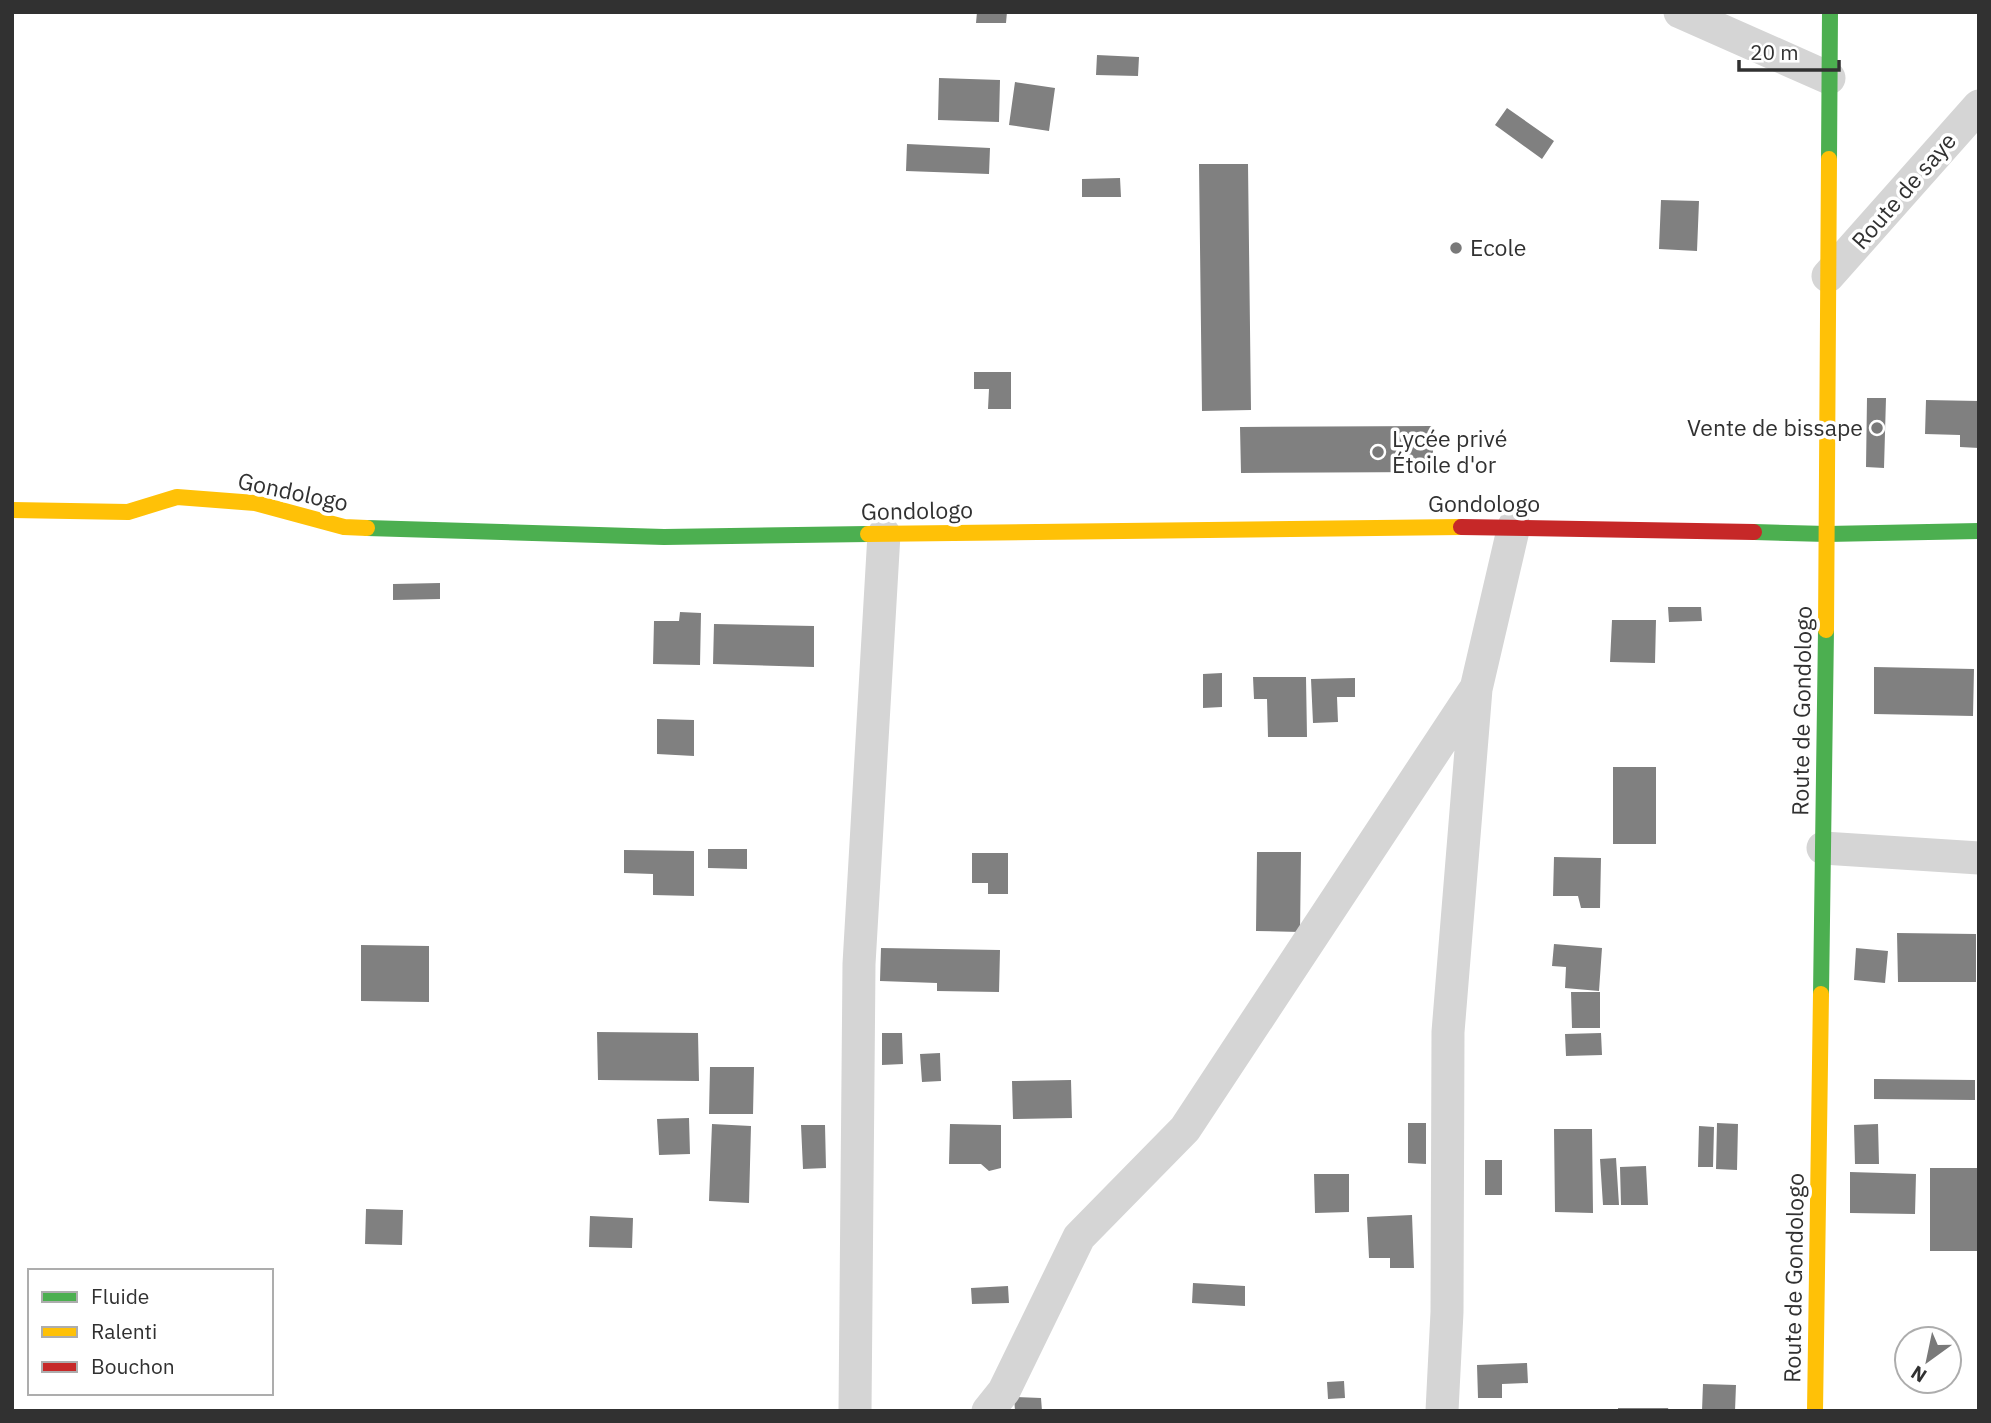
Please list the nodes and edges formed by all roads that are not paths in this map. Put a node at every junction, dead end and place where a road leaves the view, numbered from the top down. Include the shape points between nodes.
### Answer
1 (1680, 12) edge
2 (1830, 12) edge
3 (1829, 78) junction
4 (1979, 106) edge
5 (1828, 276) junction
6 (12, 510) edge
7 (1514, 526) junction
8 (1979, 531) edge
9 (884, 534) junction
10 (1827, 534) junction
11 (1476, 689) junction
12 (1823, 848) junction
13 (1979, 858) edge
14 (855, 1411) edge
15 (988, 1411) edge
16 (1442, 1411) edge
17 (1815, 1411) edge

1 - 3 street
2 - 3 street, Route de Gondologo
3 - 5 street, Route de Gondologo
4 - 5 street, Route de saye
5 - 10 street, Route de Gondologo
6 - 9 street, Gondologo via 128,512 177,497 255,503 344,527 664,537
7 - 9 street, Gondologo
7 - 10 street, Gondologo
7 - 11 street
8 - 10 street, Gondologo
9 - 14 street via 859,964
10 - 12 street, Route de Gondologo
11 - 15 street via 1185,1129 1079,1237 1004,1391
11 - 16 street via 1448,1032
12 - 13 street
12 - 17 street, Route de Gondologo

